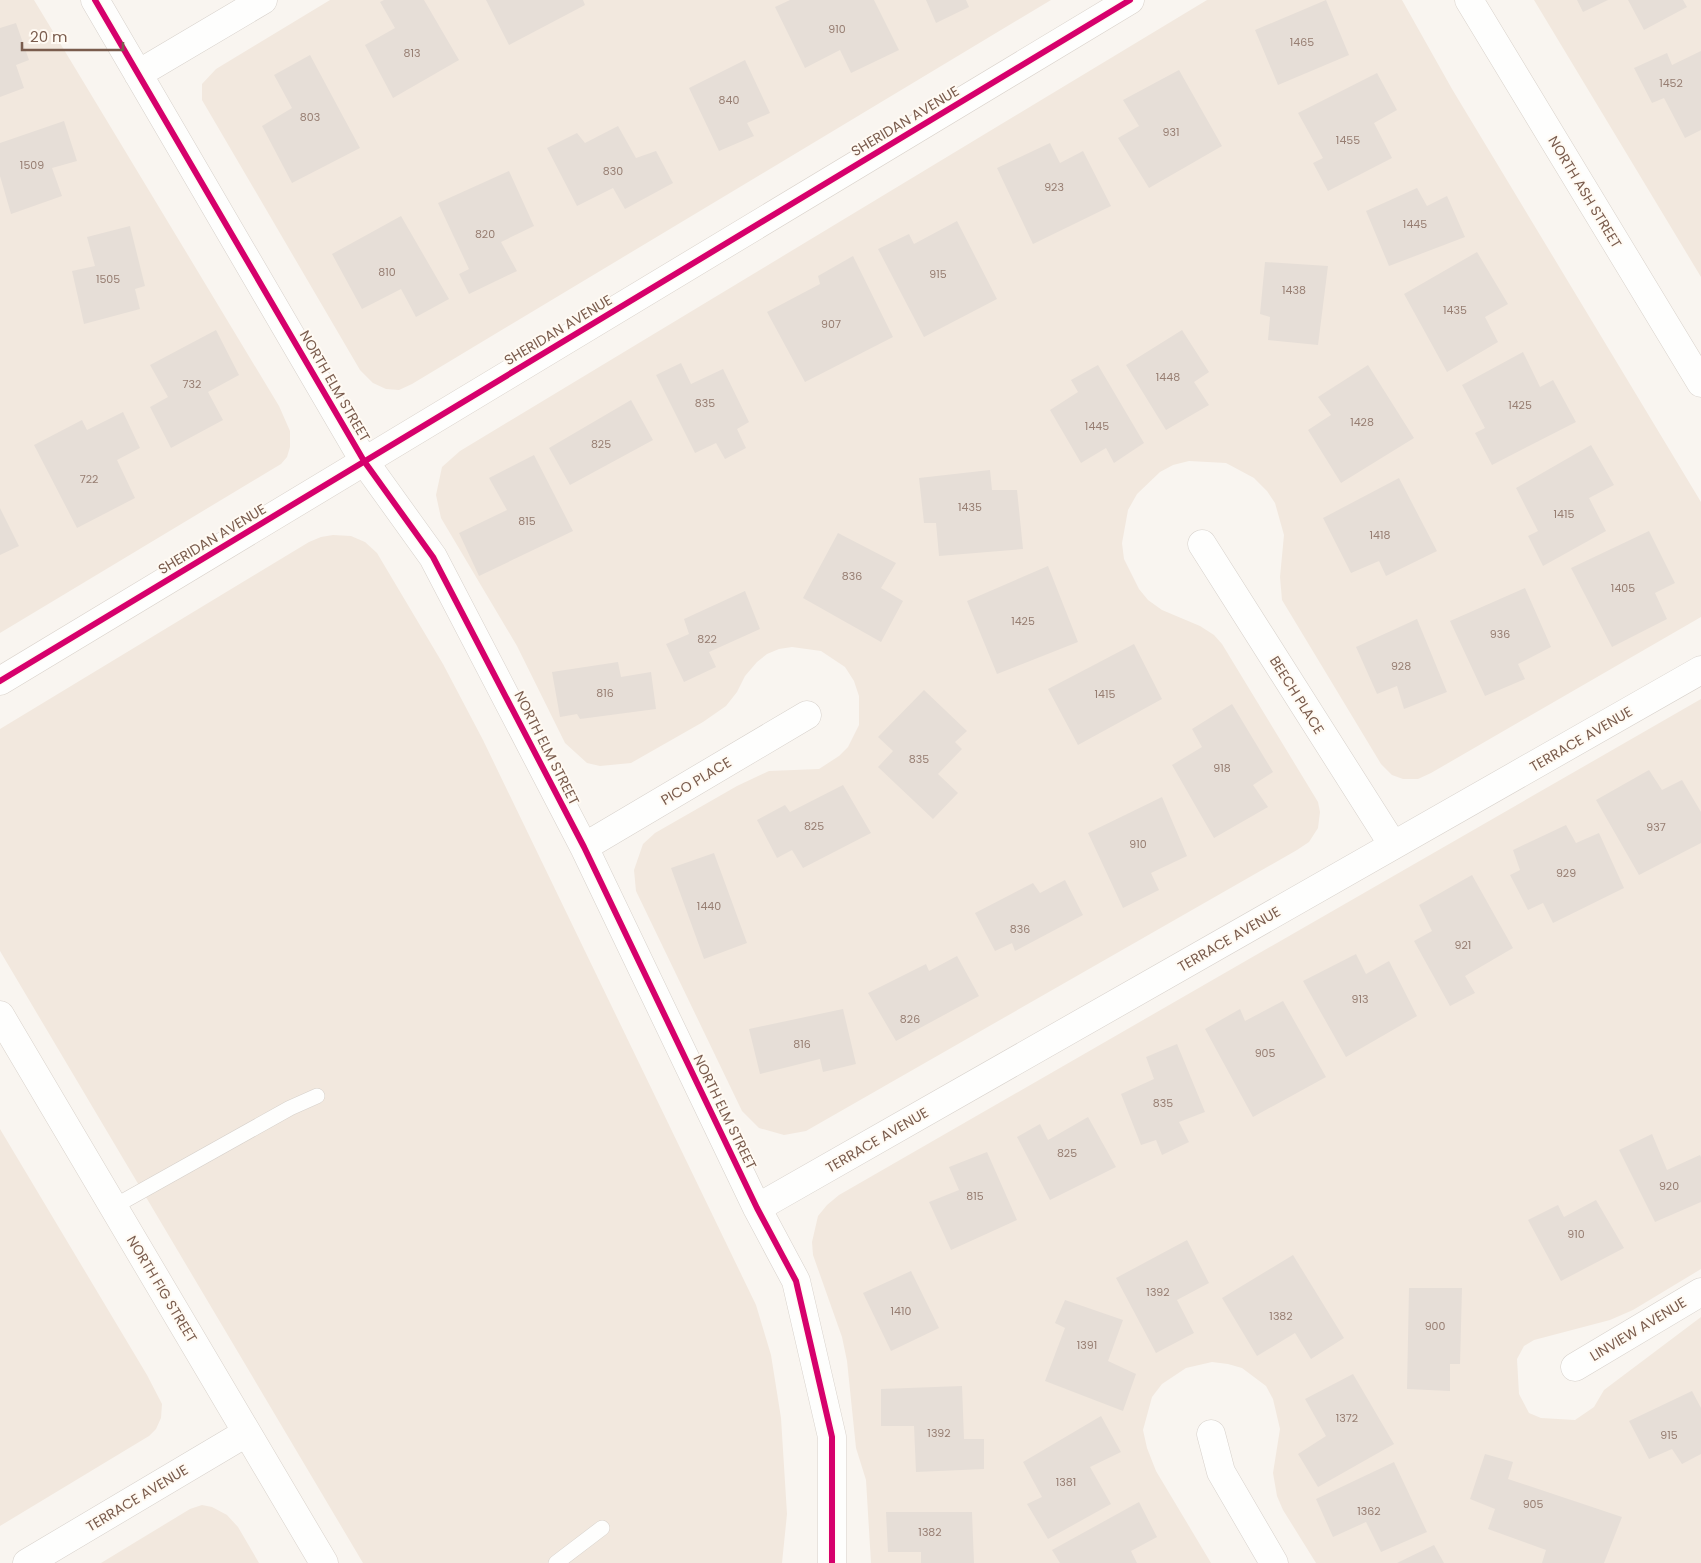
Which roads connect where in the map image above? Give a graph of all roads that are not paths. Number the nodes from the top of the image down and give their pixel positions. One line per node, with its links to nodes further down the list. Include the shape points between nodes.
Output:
1 (95, 0): 5 (street, NORTH ELM STREET)
2 (263, 0): 5 (street)
3 (1130, 0): 7 (street, SHERIDAN AVENUE)
4 (1469, 0): 6 (street, NORTH ASH STREET)
5 (138, 74): 7 (street, NORTH ELM STREET)
6 (1701, 383)
7 (364, 461): 10 (street, SHERIDAN AVENUE); 13 (street, NORTH ELM STREET, via 433,557)
8 (1202, 544): 12 (street, BEECH PLACE)
9 (1701, 670): 12 (street, TERRACE AVENUE)
10 (0, 681)
11 (807, 715): 13 (street, PICO PLACE)
12 (1393, 845): 17 (street, TERRACE AVENUE)
13 (584, 847): 17 (street, NORTH ELM STREET)
14 (1, 1018): 16 (street, NORTH FIG STREET)
15 (317, 1096): 16 (lane)
16 (113, 1207): 20 (street, NORTH FIG STREET)
17 (757, 1208): 26 (street, NORTH ELM STREET, via 796,1281 832,1437)
18 (1701, 1292): 19 (street, LINVIEW AVENUE)
19 (1575, 1367)
20 (246, 1433): 23 (street, TERRACE AVENUE); 24 (street, NORTH FIG STREET)
21 (1211, 1434): 27 (street, via 1220,1472)
22 (602, 1528): 25 (lane)
23 (27, 1563)
24 (324, 1563)
25 (556, 1563)
26 (832, 1563)
27 (1274, 1563)

